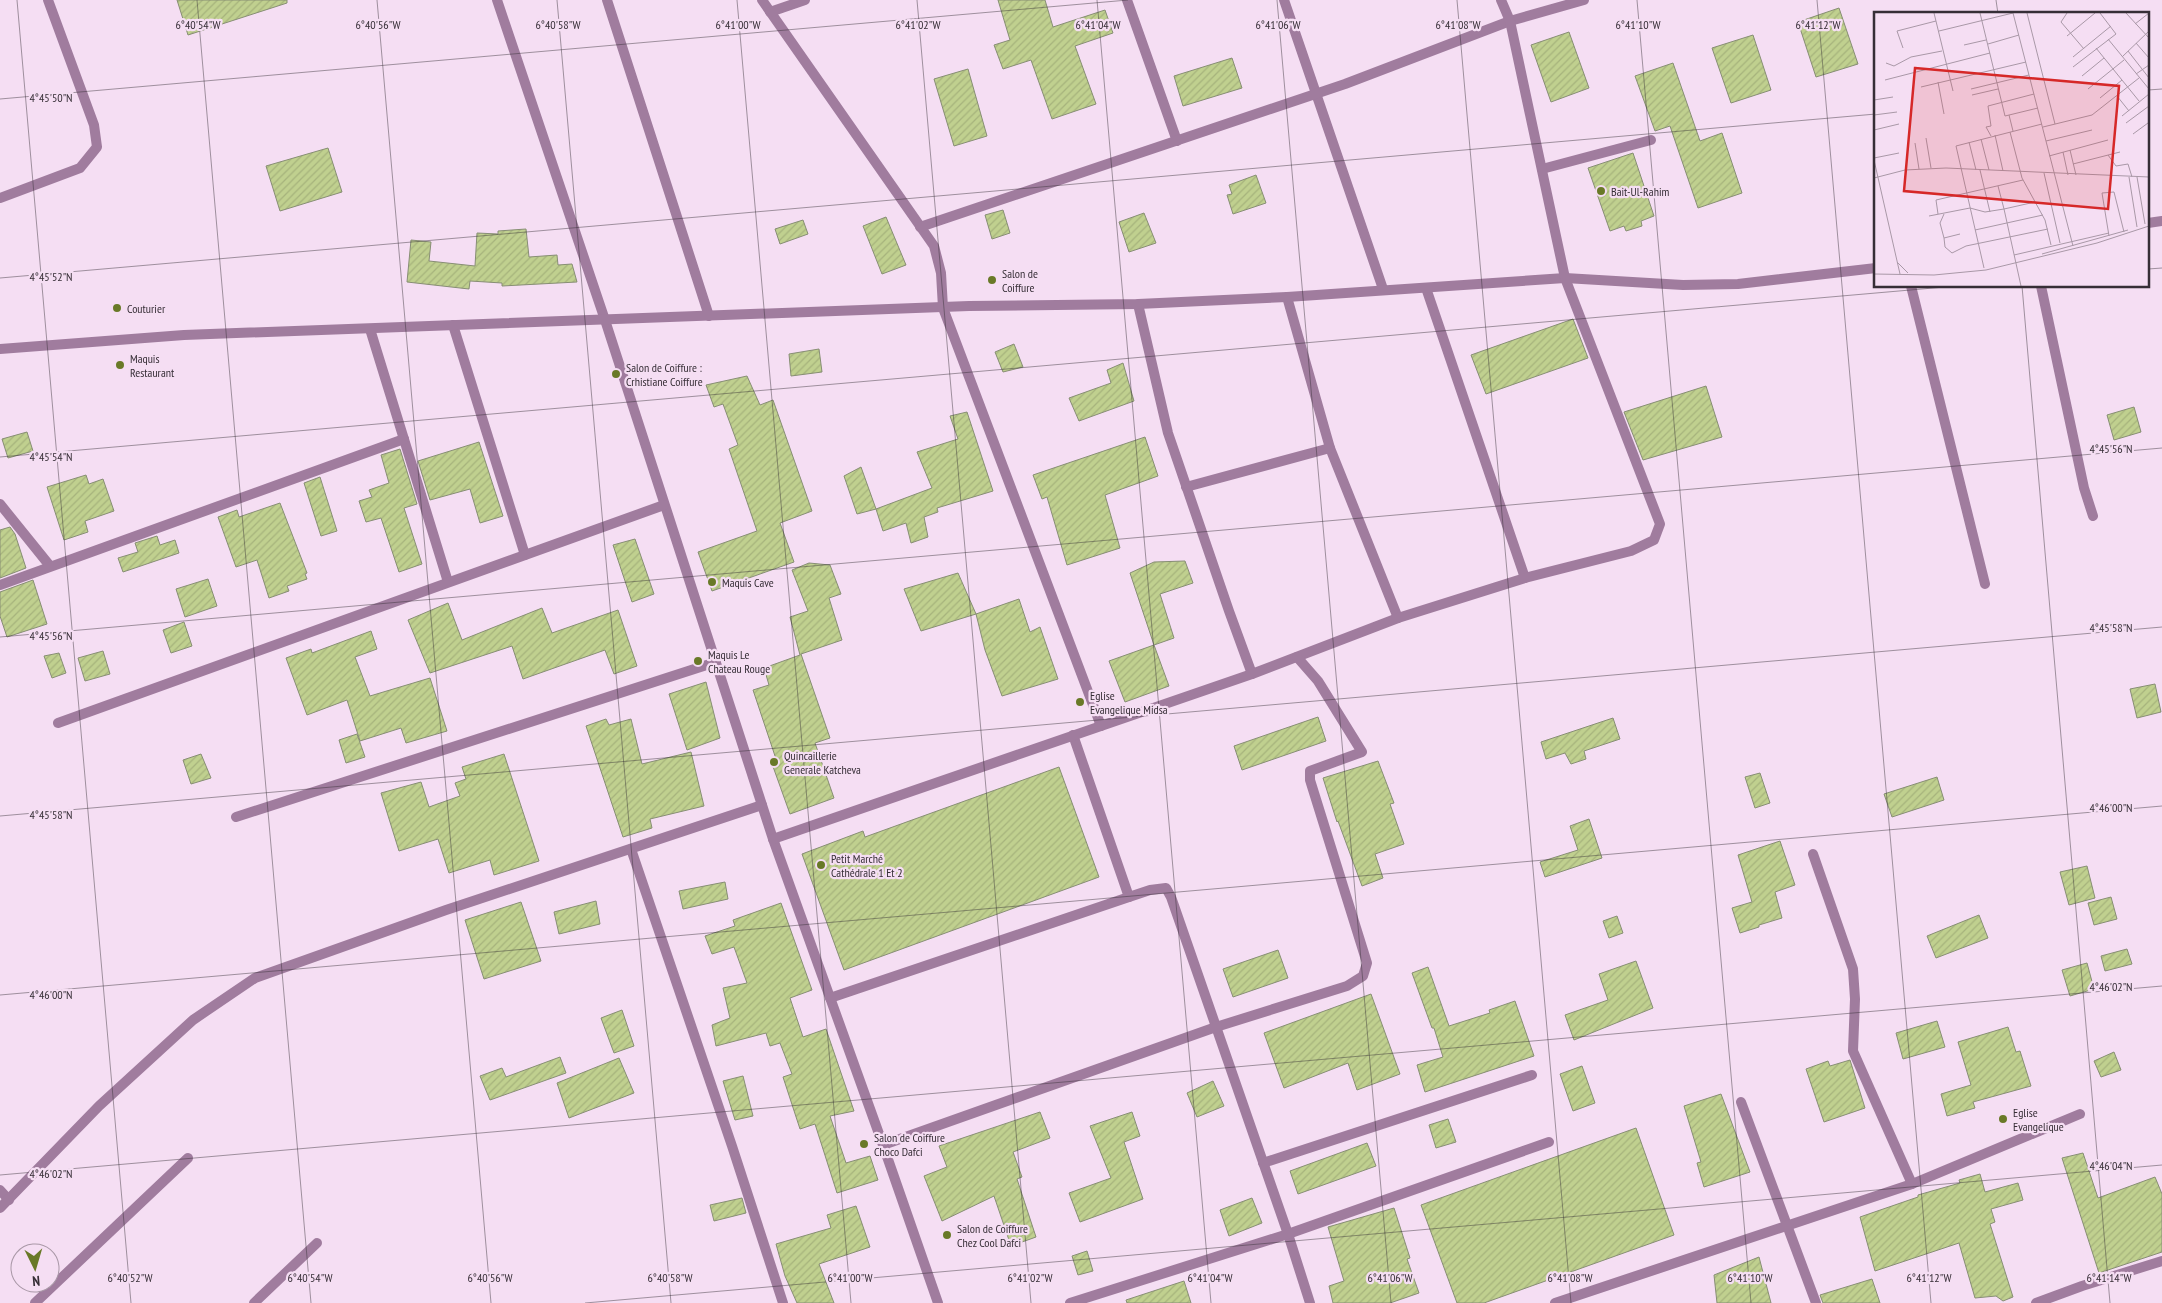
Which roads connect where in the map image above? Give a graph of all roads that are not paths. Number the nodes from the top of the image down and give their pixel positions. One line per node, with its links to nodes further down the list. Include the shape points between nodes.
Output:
1 (48, 0): 16 (street, via 94,125 97,147 80,168)
2 (497, 0): 28 (street)
3 (607, 0): 27 (street)
4 (762, 0): 10 (street)
5 (804, 0): 10 (street)
6 (1127, 0): 14 (street)
7 (1284, 0): 12 (street)
8 (1501, 0): 11 (street)
9 (1584, 0): 11 (street)
10 (770, 12): 17 (street)
11 (1510, 21): 12 (street); 15 (street)
12 (1316, 94): 14 (street); 23 (street)
13 (1651, 140): 15 (street)
14 (1177, 141): 17 (street)
15 (1542, 169): 19 (street)
16 (0, 198)
17 (920, 227): 26 (street, via 934,246 941,273)
18 (1874, 268): 19 (street, via 1738,284 1683,285)
19 (1565, 278): 20 (street); 40 (street, via 1660,524 1654,540 1631,551)
20 (1426, 288): 23 (street); 40 (street)
21 (1911, 288): 42 (street)
22 (2041, 288): 37 (street, via 2084,488)
23 (1383, 289): 24 (street)
24 (1287, 297): 25 (street); 33 (street)
25 (1138, 304): 26 (street); 34 (street, via 1168,433)
26 (943, 308): 27 (street); 49 (street)
27 (709, 316): 28 (street)
28 (605, 320): 29 (street); 36 (street)
29 (453, 325): 30 (street); 38 (street)
30 (370, 328): 31 (street, via 184,336); 32 (street)
31 (0, 349)
32 (404, 439): 39 (street); 41 (street)
33 (1330, 448): 34 (street); 44 (street)
34 (1186, 487): 47 (street)
35 (0, 504): 39 (street)
36 (664, 504): 38 (street); 46 (street)
37 (2093, 516)
38 (525, 555): 41 (street)
39 (50, 566): 43 (street)
40 (1525, 578): 44 (street)
41 (448, 582): 48 (street)
42 (1985, 584)
43 (0, 585)
44 (1398, 618): 45 (street)
45 (1297, 657): 47 (street); 58 (street, via 1318,681 1362,752 1310,770 1310,780 1367,963 1363,976 1347,986)
46 (716, 662): 51 (street); 52 (street)
47 (1252, 674): 49 (street)
48 (58, 723)
49 (1101, 726): 50 (street)
50 (1073, 735): 53 (street); 56 (street)
51 (762, 805): 53 (street); 54 (street)
52 (236, 817)
53 (773, 839): 57 (street)
54 (631, 849): 68 (street, via 363,938 255,978 186,1027 100,1106); 76 (street)
55 (1813, 854): 66 (street, via 1853,969 1853,1051)
56 (1129, 897): 57 (street); 58 (street, via 1166,888)
57 (830, 998): 63 (street)
58 (1216, 1027): 63 (street); 65 (street)
59 (1532, 1075): 65 (street)
60 (1741, 1102): 70 (street)
61 (2080, 1114): 66 (street)
62 (1549, 1142): 71 (street)
63 (883, 1145): 77 (street)
64 (188, 1158): 74 (street)
65 (1263, 1163): 71 (street)
66 (1912, 1184): 70 (street)
67 (0, 1190): 68 (street)
68 (9, 1200): 69 (street)
69 (0, 1208)
70 (1788, 1225): 80 (street); 81 (street)
71 (1288, 1234): 78 (street); 79 (street)
72 (317, 1242): 75 (street)
73 (2162, 1261): 82 (street)
74 (35, 1303)
75 (254, 1303)
76 (783, 1303)
77 (938, 1303)
78 (1070, 1303)
79 (1310, 1303)
80 (1555, 1303)
81 (1816, 1303)
82 (2036, 1303)

